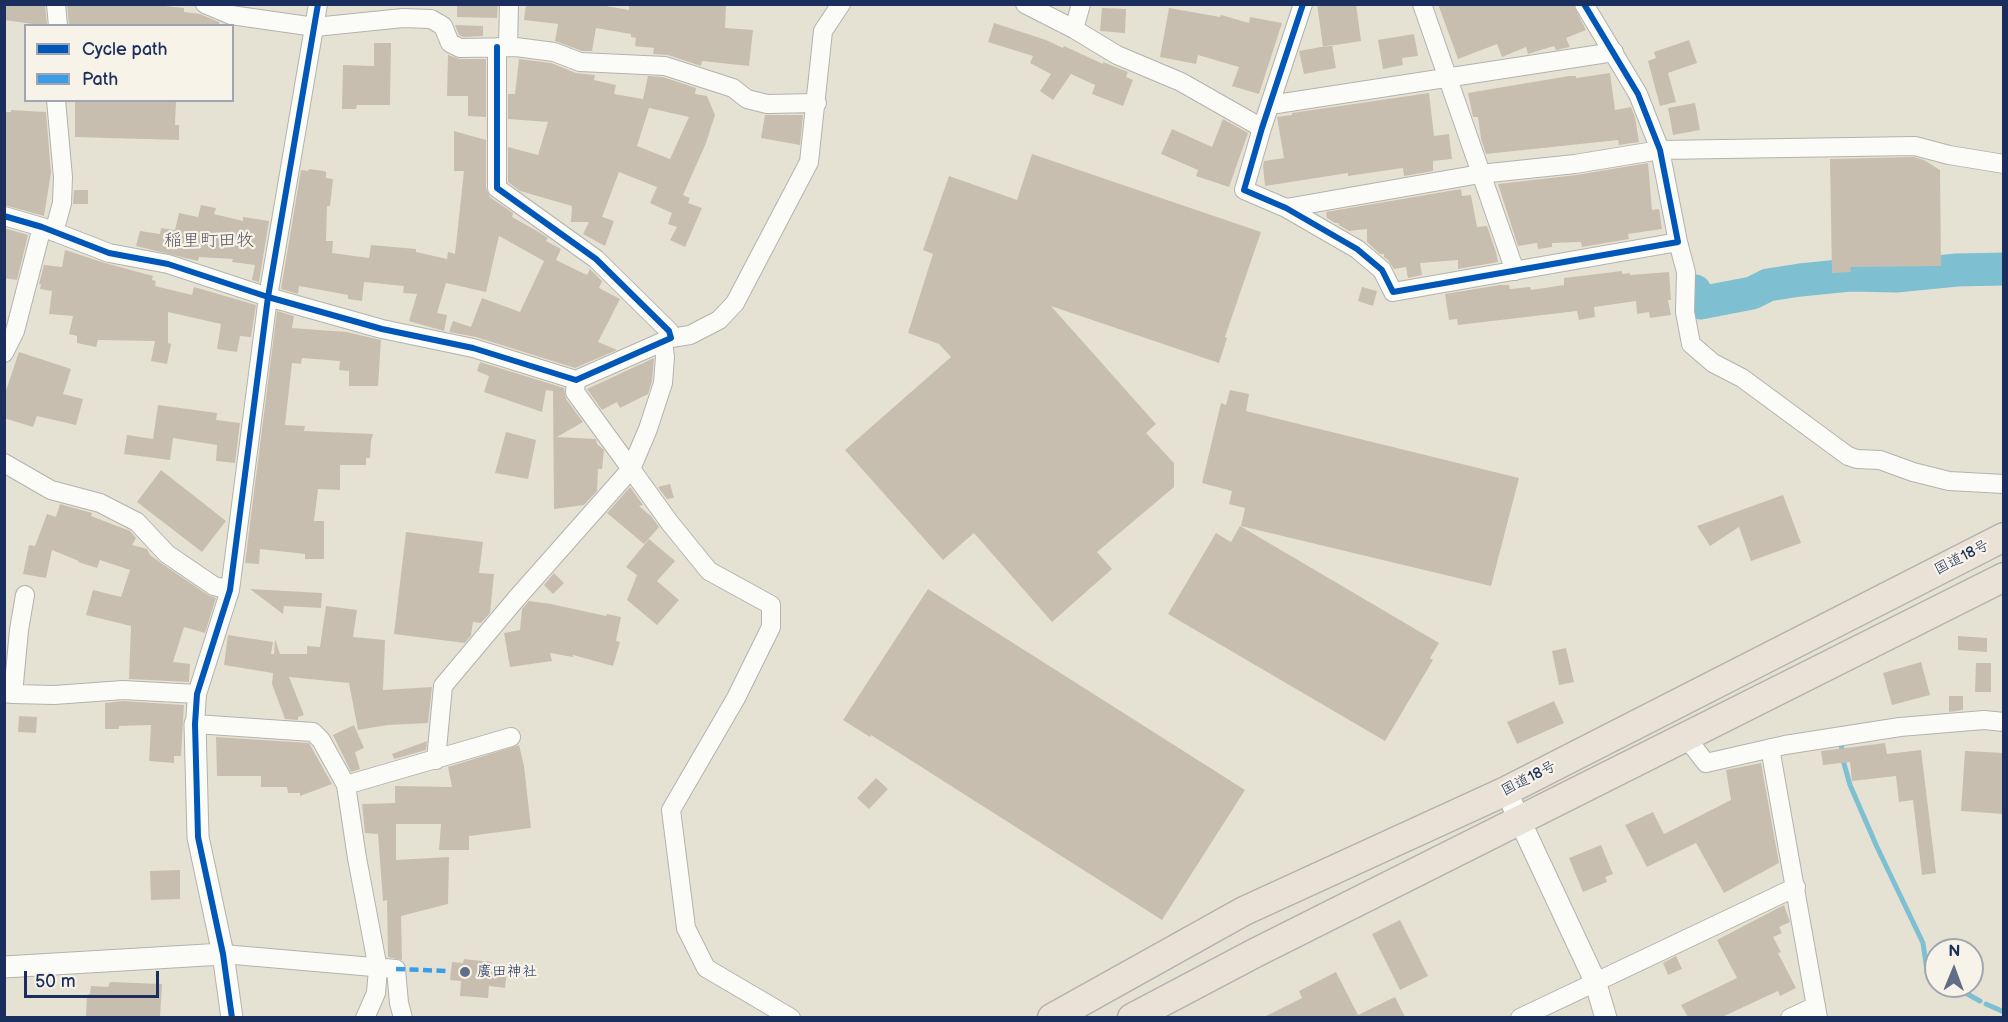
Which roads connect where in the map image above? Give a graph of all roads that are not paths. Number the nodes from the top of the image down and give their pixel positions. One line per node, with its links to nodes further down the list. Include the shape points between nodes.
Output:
1 (56, 4): 11 (street)
2 (205, 4): 12 (street, via 231,15)
3 (318, 4): 12 (street)
4 (508, 4): 14 (street)
5 (841, 4): 18 (street, via 823,32)
6 (1025, 4): 13 (street)
7 (1081, 4): 13 (street)
8 (1303, 4): 19 (street)
9 (1422, 4): 16 (street)
10 (1584, 4): 15 (street)
11 (58, 24)
12 (315, 27): 14 (street, via 431,19 443,26 450,43 460,48); 29 (street)
13 (1074, 29): 20 (street)
14 (503, 47): 18 (street, via 554,52 580,62 664,66 733,88 747,99 767,104); 30 (street, via 497,188 596,259 669,331)
15 (1614, 52): 16 (street); 21 (street, via 1638,94)
16 (1448, 78): 19 (street); 23 (street)
17 (56, 102): 26 (street, via 62,203)
18 (817, 103): 30 (street, via 809,162 735,303 719,320 690,335)
19 (1270, 105): 20 (street)
20 (1262, 128): 24 (street, via 1244,190)
21 (1660, 150): 22 (street, via 1915,146); 23 (street); 27 (street)
22 (2004, 164)
23 (1480, 174): 24 (street); 28 (street)
24 (1286, 208): 28 (street, via 1357,249 1382,270 1393,292)
25 (4, 216): 26 (street)
26 (48, 230): 29 (street, via 109,254 168,264); 31 (street, via 15,331)
27 (1678, 242): 28 (street); 35 (street, via 1686,272 1685,312 1691,344 1713,363 1742,378 1848,456 1880,460 1949,481)
28 (1515, 271)
29 (268, 297): 32 (street, via 382,329 473,348); 38 (street)
30 (667, 340): 32 (street); 34 (street, via 663,383)
31 (4, 352)
32 (576, 380): 34 (street, via 575,392)
33 (4, 463): 38 (street, via 51,490 100,503 137,522 167,554 214,586)
34 (631, 469): 47 (street, via 443,686); 60 (street, via 709,571 771,605 771,627 736,698 671,810 686,928 706,968)
35 (2004, 484)
36 (2004, 537): 49 (highway, 国道18号)
37 (2004, 576): 44 (highway)
38 (230, 590): 41 (street)
39 (26, 595): 40 (street)
40 (9, 693): 41 (street, via 54,695 123,690)
41 (197, 694): 43 (street)
42 (2004, 722): 46 (street, via 1900,727)
43 (195, 724): 48 (street, via 313,732); 52 (street, via 198,837)
44 (1685, 736): 46 (street, via 1706,763); 50 (highway)
45 (511, 737): 47 (street)
46 (1770, 748): 51 (street)
47 (436, 759): 48 (street)
48 (346, 785): 54 (street)
49 (1506, 791): 50 (street); 61 (highway, 国道18号, via 1244,911)
50 (1519, 821): 55 (street); 62 (highway)
51 (1796, 887): 55 (street); 56 (street)
52 (223, 954): 53 (street); 54 (street); 57 (street)
53 (4, 967)
54 (378, 969): 58 (street, via 376,993); 59 (street, via 396,969)
55 (1595, 981): 63 (street); 64 (street)
56 (1817, 1012): 65 (street)
57 (232, 1017)
58 (365, 1017)
59 (403, 1017)
60 (791, 1017)
61 (1052, 1017)
62 (1132, 1017)
63 (1520, 1017)
64 (1606, 1017)
65 (1790, 1017)

